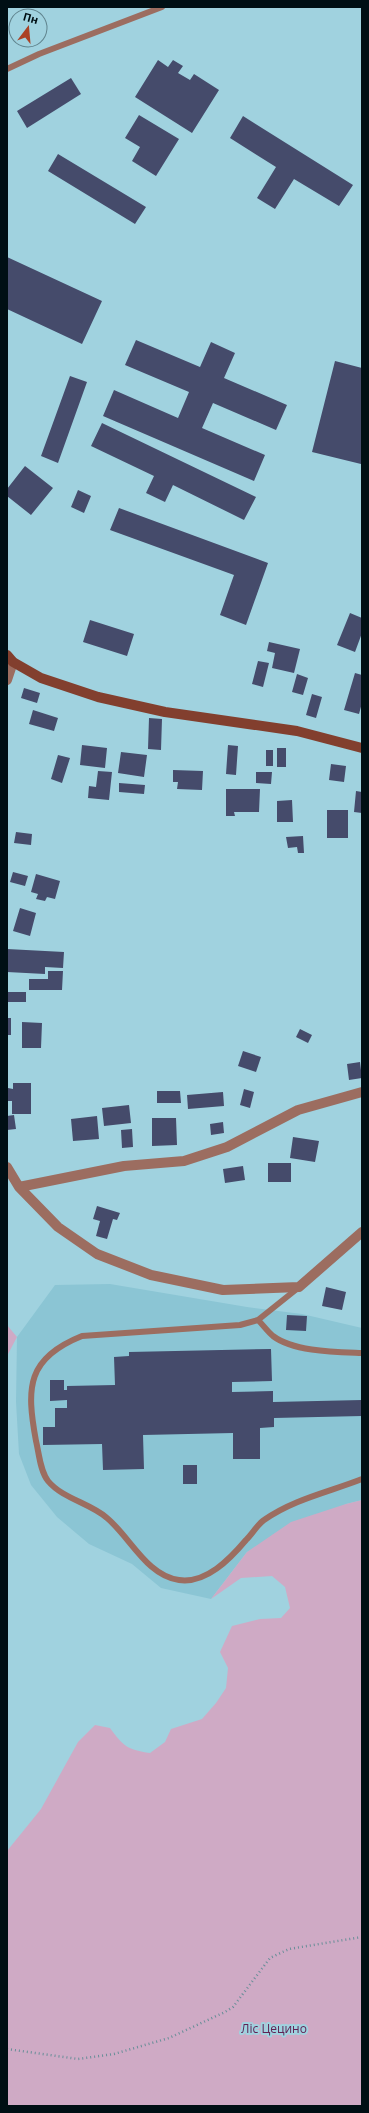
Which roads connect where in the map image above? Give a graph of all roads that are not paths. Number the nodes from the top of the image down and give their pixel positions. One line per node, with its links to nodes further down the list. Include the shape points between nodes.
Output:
1 (162, 7): 2 (lane, via 39,54)
2 (7, 69)
3 (10, 658): 4 (street); 5 (main road, via 41,678 98,697 165,712 297,731)
4 (7, 680)
5 (362, 748)
6 (362, 1092): 8 (street, via 298,1110 227,1147 184,1161 124,1166)
7 (7, 1167): 8 (street)
8 (19, 1187): 10 (street, via 58,1227 97,1254 151,1275 223,1290)
9 (362, 1232): 10 (street)
10 (299, 1287): 11 (lane)
11 (258, 1320): 12 (lane, via 273,1336 289,1345 315,1350); 13 (lane, via 240,1325 82,1336 62,1344 37,1371 31,1388 31,1412 41,1466 48,1480 62,1492 107,1518 149,1564 165,1576 179,1580 196,1580 219,1567 263,1520 303,1498)
12 (362, 1353)
13 (362, 1479)

